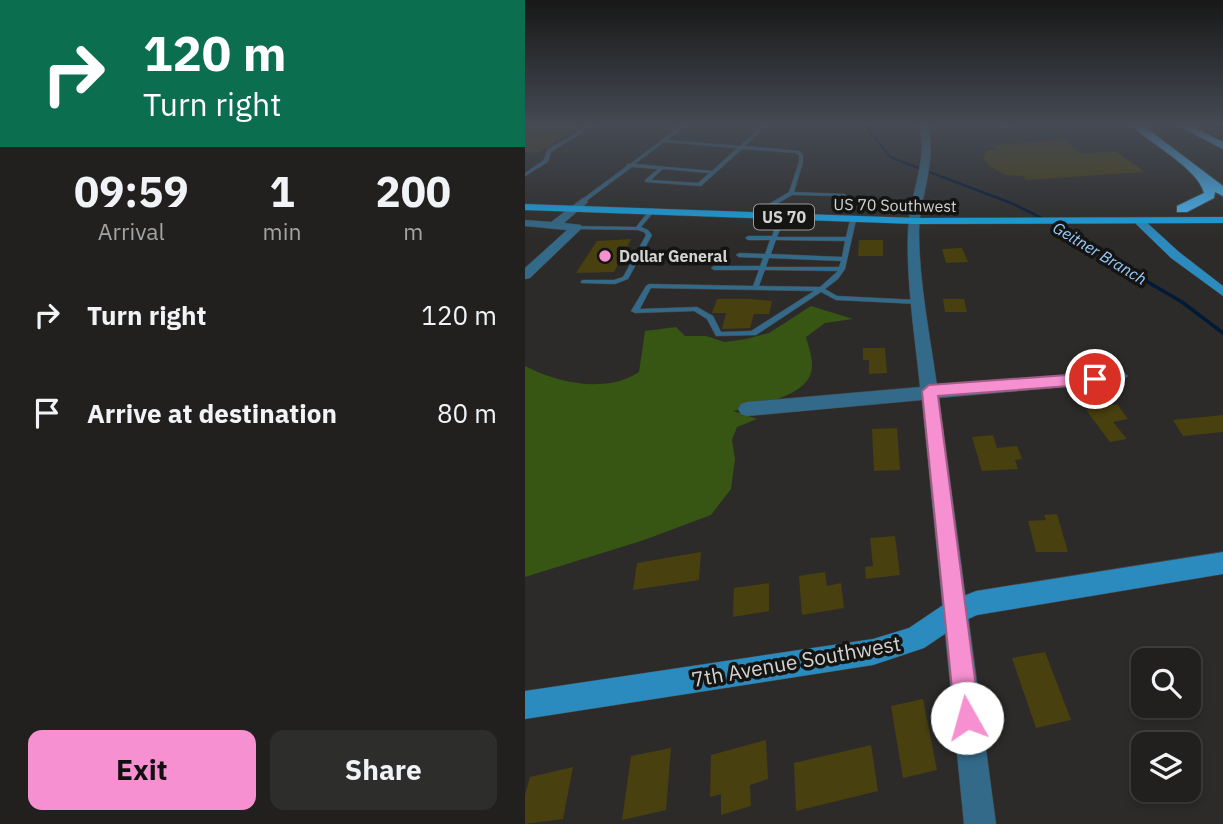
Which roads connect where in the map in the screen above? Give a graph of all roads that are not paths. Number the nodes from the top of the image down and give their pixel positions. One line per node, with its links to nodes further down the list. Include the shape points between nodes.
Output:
1 (544, 162): 10 (lane)
2 (633, 162): 7 (lane)
3 (723, 162): 12 (lane)
4 (801, 162): 14 (lane)
5 (925, 162): 24 (street)
6 (1183, 162): 8 (highway)
7 (629, 165): 9 (lane); 16 (lane)
8 (1188, 166): 13 (highway); 20 (highway, via 1210,192 1205,200)
9 (662, 168): 12 (lane); 12 (lane, via 647,181 699,185)
10 (532, 170): 11 (lane)
11 (525, 172)
12 (713, 172)
13 (1223, 192)
14 (791, 193): 18 (lane); 23 (lane, via 843,195 851,204)
15 (525, 197): 16 (main road, US 70 Southwest / US 70)
16 (583, 201): 18 (main road, US 70 Southwest / US 70); 19 (street)
17 (525, 207): 19 (main road, US 70 Southwest / US 70)
18 (766, 208): 23 (main road, US 70 Southwest / US 70)
19 (573, 209): 22 (main road, US 70 Southwest / US 70); 29 (street)
20 (1182, 209): 21 (main road, US 70 Southwest / US 70); 24 (main road, US 70 Southwest / US 70)
21 (1223, 209)
22 (650, 213): 25 (main road, US 70 Southwest / US 70); 31 (lane)
23 (851, 215): 24 (main road, US 70 Southwest / US 70); 25 (main road, US 70 Southwest / US 70); 34 (lane)
24 (915, 216): 27 (main road, US 70 Southwest / US 70); 46 (street)
25 (782, 217): 33 (lane)
26 (1223, 220): 27 (main road, US 70 Southwest / US 70)
27 (1140, 222): 45 (street)
28 (525, 223): 29 (street)
29 (554, 225): 30 (street)
30 (577, 227): 31 (lane); 41 (street)
31 (638, 228): 42 (lane, via 649,235 626,278)
32 (748, 238): 33 (lane)
33 (773, 238): 34 (lane); 36 (lane)
34 (848, 239): 37 (lane)
35 (739, 256): 36 (lane)
36 (767, 256): 37 (lane); 39 (lane)
37 (844, 259): 40 (lane)
38 (714, 268): 39 (lane)
39 (762, 268): 40 (lane); 43 (lane)
40 (842, 269): 44 (lane)
41 (525, 275)
42 (583, 282)
43 (755, 288): 44 (lane); 44 (lane, via 649,286 635,311 695,309 710,318 719,334 749,333)
44 (820, 289): 46 (lane, via 836,298)
45 (1223, 292)
46 (918, 302): 48 (street)
47 (1120, 376): 48 (street)
48 (929, 391): 49 (street); 51 (street)
49 (747, 409)
50 (1223, 563): 51 (street, 7th Avenue Southwest, via 976,603)
51 (955, 612): 52 (street, 7th Avenue Southwest, via 915,639 873,652); 53 (street)
52 (525, 705)
53 (980, 824)

